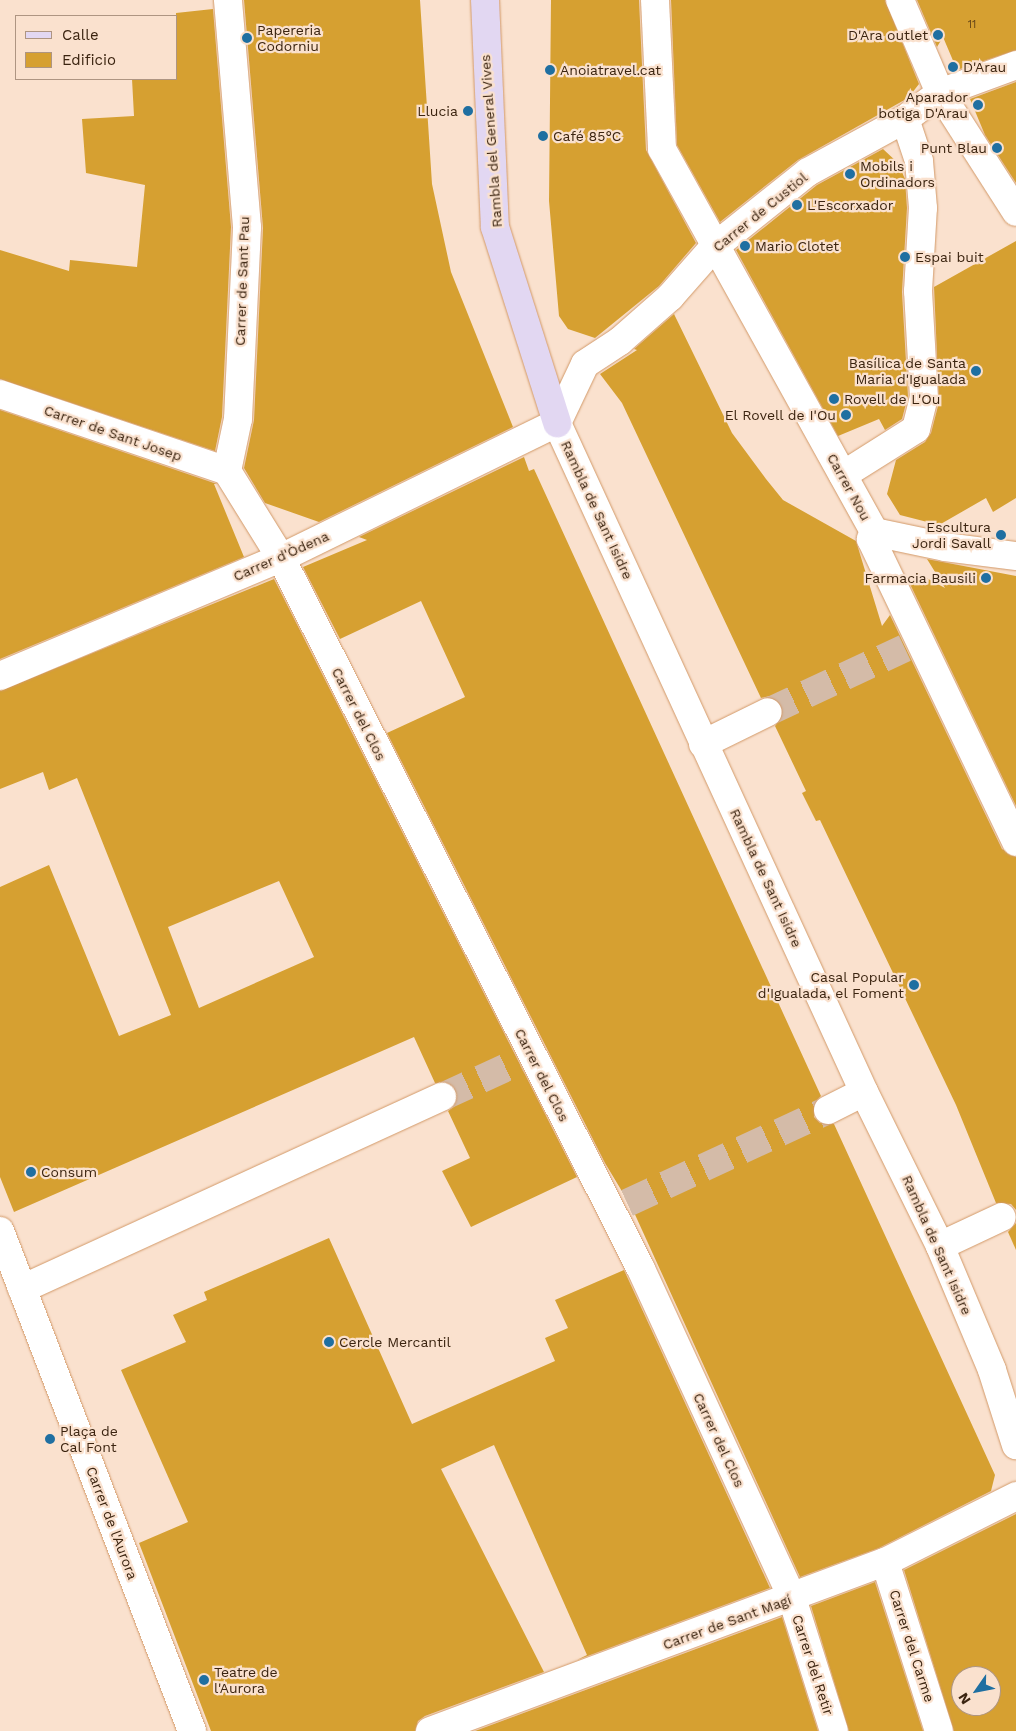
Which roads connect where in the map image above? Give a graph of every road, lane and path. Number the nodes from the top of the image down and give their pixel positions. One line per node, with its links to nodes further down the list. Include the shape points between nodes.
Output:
1 (228, 0): 12 (street, Carrer de Sant Pau, via 247,228 238,419)
2 (485, 0): 11 (street, Rambla del General Vives, via 495,227)
3 (655, 0): 9 (street, Carrer Nou, via 662,149)
4 (900, 0): 6 (street)
5 (1016, 65): 6 (street, Carrer de Custiol)
6 (940, 93): 7 (street, Carrer de Custiol); 8 (street)
7 (905, 119): 9 (street, Carrer de Custiol, via 808,172); 13 (street, via 919,161 923,208 918,290 924,398 916,429)
8 (1016, 212)
9 (714, 247): 11 (street, Carrer de Custiol, via 670,297 620,341 585,364); 13 (street, Carrer Nou)
10 (0, 394): 12 (street, Carrer de Sant Josep)
11 (557, 423): 16 (street, Carrer d'Òdena); 19 (street, Rambla de Sant Isidre)
12 (226, 471): 16 (street, Carrer del Clos)
13 (843, 475): 14 (street, Carrer Nou)
14 (874, 532): 15 (street, via 945,547); 20 (street, Carrer Nou, via 871,539 912,645)
15 (1016, 556)
16 (281, 558): 17 (street, Carrer d'Òdena); 31 (street, Carrer del Clos, via 525,1058 620,1207)
17 (0, 676)
18 (768, 712): 19 (street)
19 (703, 744): 21 (street, Rambla de Sant Isidre)
20 (1016, 842)
21 (864, 1092): 23 (street); 26 (street, Rambla de Sant Isidre)
22 (442, 1097): 27 (street)
23 (828, 1110)
24 (1002, 1217): 26 (street)
25 (0, 1231): 27 (street, Carrer de l'Aurora)
26 (940, 1246): 28 (street, Rambla de Sant Isidre, via 992,1370)
27 (22, 1289): 32 (street, Carrer de l'Aurora)
28 (1016, 1445)
29 (1016, 1496): 30 (street, Carrer de Sant Magí)
30 (885, 1562): 31 (street, Carrer de Sant Magí); 35 (street, Carrer del Carme)
31 (792, 1598): 33 (street, Carrer de Sant Magí); 34 (street, Carrer del Retir)
32 (192, 1731)
33 (430, 1731)
34 (834, 1731)
35 (939, 1731)

